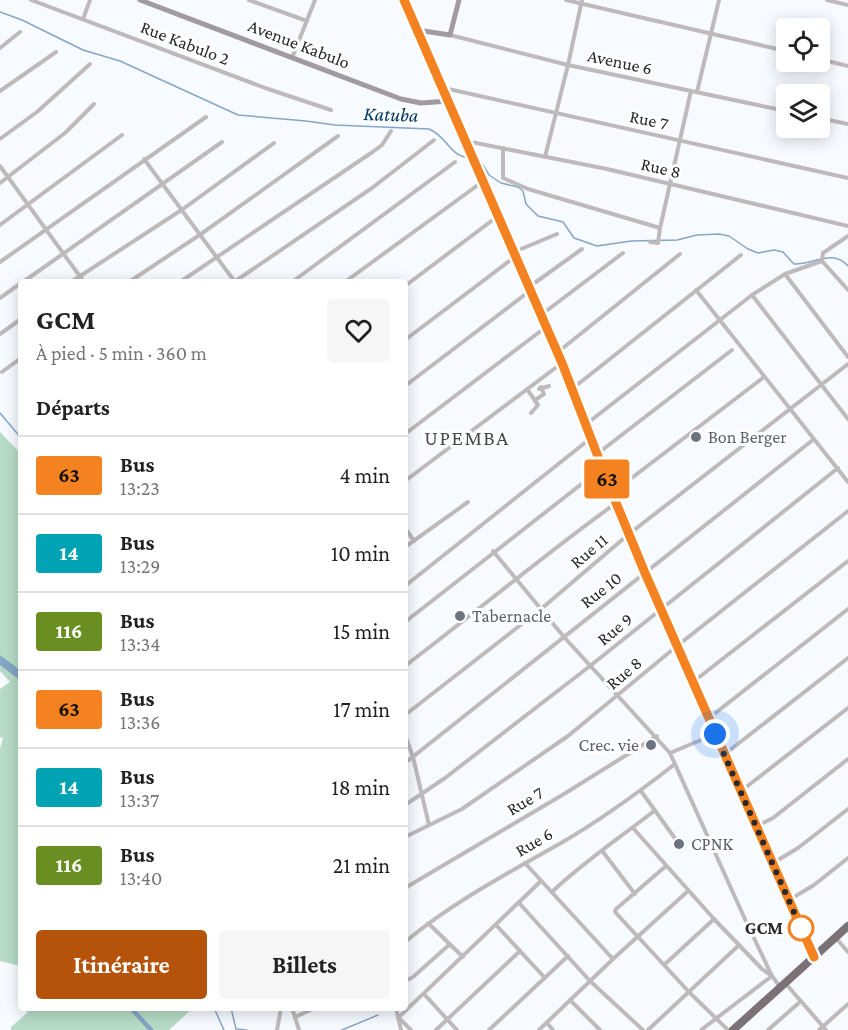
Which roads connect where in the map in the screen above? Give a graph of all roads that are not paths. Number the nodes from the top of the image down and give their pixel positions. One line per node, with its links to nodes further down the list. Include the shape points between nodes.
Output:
1 (32, 0): 13 (street, Rue Kabulo 2)
2 (90, 0): 13 (street)
3 (140, 0): 22 (street, Avenue Kabulo)
4 (249, 0): 14 (street)
5 (315, 0): 14 (street)
6 (404, 0): 15 (street)
7 (459, 0): 18 (street)
8 (566, 0): 11 (street)
9 (719, 0): 17 (street)
10 (827, 0): 12 (street)
11 (582, 2): 17 (street); 25 (street)
12 (848, 5)
13 (82, 19): 34 (street, Rue Kabulo 2)
14 (307, 21): 22 (street)
15 (417, 30): 18 (street); 27 (street)
16 (20, 32): 19 (street)
17 (711, 33): 20 (street); 30 (street)
18 (450, 35): 25 (street, Avenue 6)
19 (0, 48)
20 (776, 49)
21 (56, 52): 28 (street)
22 (292, 59): 31 (street, Avenue Kabulo, via 401,99 421,103)
23 (830, 62): 26 (street)
24 (90, 64): 42 (street)
25 (568, 65): 29 (street, Avenue 6); 35 (street)
26 (848, 66)
27 (444, 88): 31 (street); 35 (street, Rue 7)
28 (0, 91)
29 (691, 91): 30 (street, Avenue 6); 44 (street)
30 (697, 92): 33 (street, Avenue 6)
31 (449, 101): 45 (street)
32 (94, 104): 53 (street, via 65,133)
33 (776, 109)
34 (331, 110)
35 (556, 114): 44 (street, Rue 7); 49 (street)
36 (206, 117): 50 (street)
37 (830, 120): 38 (street)
38 (848, 124)
39 (391, 131): 76 (street, via 374,151)
40 (122, 135): 59 (street)
41 (338, 136): 66 (street)
42 (0, 139)
43 (434, 140): 87 (street, via 372,188)
44 (680, 140): 54 (street, Rue 7); 58 (street)
45 (466, 141): 48 (street, Rue 8); 55 (street)
46 (222, 142): 57 (street)
47 (274, 143): 60 (street)
48 (503, 148): 49 (street, Rue 8); 64 (street, via 503,178)
49 (545, 157): 58 (street, Rue 8)
50 (144, 159): 57 (street); 65 (street)
51 (455, 162): 88 (street)
52 (0, 166): 53 (street)
53 (8, 176): 56 (street); 59 (street)
54 (848, 178)
55 (482, 182): 61 (street); 89 (street)
56 (0, 183)
57 (163, 184): 60 (street); 71 (street)
58 (670, 184): 63 (street, Rue 8); 64 (street)
59 (29, 204): 62 (street); 65 (street)
60 (183, 209): 66 (street); 80 (street)
61 (498, 216): 73 (street); 90 (street)
62 (0, 225)
63 (848, 226)
64 (660, 228): 69 (street, via 658,243)
65 (48, 229): 71 (street); 78 (street)
66 (201, 234): 76 (street); 84 (street)
67 (557, 234): 73 (street)
68 (848, 236): 77 (street, via 823,253)
69 (650, 242)
70 (582, 249): 92 (street)
71 (65, 253): 80 (street); 81 (street)
72 (623, 253): 97 (street)
73 (515, 254): 92 (street); 102 (street)
74 (680, 254): 104 (street)
75 (741, 255): 93 (street)
76 (216, 256): 85 (street); 86 (street)
77 (822, 258): 79 (street); 94 (street)
78 (0, 262)
79 (785, 274): 95 (street); 105 (street)
80 (80, 276): 82 (street); 83 (street)
81 (28, 279)
82 (76, 279)
83 (82, 279)
84 (134, 279)
85 (184, 279)
86 (232, 279)
87 (238, 279)
88 (296, 279)
89 (349, 279)
90 (408, 284)
91 (18, 286): 96 (street)
92 (530, 288): 97 (street); 111 (street)
93 (696, 290): 98 (street); 115 (street)
94 (848, 290)
95 (752, 295): 98 (street); 112 (street)
96 (0, 298)
97 (541, 315): 100 (street)
98 (721, 320): 110 (street); 120 (street)
99 (18, 321): 101 (street)
100 (546, 326): 104 (street); 121 (street)
101 (0, 334)
102 (408, 337)
103 (732, 350): 124 (street)
104 (558, 352): 107 (street)
105 (848, 357)
106 (18, 360): 109 (street)
107 (562, 363): 114 (street); 115 (street)
108 (848, 364): 112 (street, Rue 11)
109 (2, 372)
110 (764, 377): 117 (street); 129 (street)
111 (408, 384)
112 (821, 384): 117 (street, Rue 11); 119 (street)
113 (549, 386): 116 (street, via 540,389 544,394)
114 (526, 389): 116 (street); 127 (street)
115 (572, 389): 120 (street)
116 (535, 400): 118 (street, via 538,405)
117 (790, 408): 123 (street); 134 (street, Rue 11)
118 (531, 413)
119 (848, 419)
120 (585, 425): 122 (street)
121 (408, 432)
122 (591, 438): 124 (street); 141 (street)
123 (814, 439): 126 (street); 139 (street, Rue 10)
124 (597, 454): 125 (street)
125 (602, 468): 129 (street); 137 (street)
126 (838, 468): 128 (street); 143 (street, Rue 9)
127 (408, 479)
128 (848, 482)
129 (612, 493): 131 (street)
130 (468, 502): 135 (street)
131 (616, 502): 134 (street); 140 (street)
132 (848, 511): 147 (street, Rue 8)
133 (408, 532): 135 (street)
134 (629, 534): 139 (street); 142 (street, Rue 11)
135 (414, 541): 136 (street)
136 (408, 545)
137 (494, 551): 140 (street); 145 (street)
138 (848, 561): 151 (street)
139 (645, 573): 143 (street); 146 (street, Rue 10)
140 (517, 580): 142 (street); 149 (street)
141 (408, 584)
142 (541, 609): 146 (street); 154 (street, Rue 11)
143 (661, 609): 147 (street); 150 (street, Rue 9)
144 (848, 609): 155 (street)
145 (408, 620)
146 (564, 637): 150 (street); 161 (street, Rue 10)
147 (677, 646): 151 (street); 152 (street, Rue 8)
148 (848, 658): 160 (street)
149 (408, 664)
150 (590, 666): 152 (street); 167 (street, Rue 9)
151 (693, 682): 155 (street)
152 (618, 695): 157 (street); 171 (street, Rue 8, via 483,797)
153 (848, 708): 166 (street)
154 (408, 713)
155 (709, 719): 156 (street)
156 (715, 734): 159 (street); 160 (street)
157 (657, 736): 159 (street); 182 (street, Rue 7)
158 (408, 743): 161 (street)
159 (670, 753): 164 (street)
160 (725, 754): 166 (street)
161 (413, 757): 163 (street, Rue 10); 167 (street)
162 (848, 759): 172 (street, via 773,818)
163 (408, 761)
164 (675, 764): 165 (street, Rue 6); 204 (street)
165 (641, 791): 170 (street); 178 (street, Rue 6)
166 (741, 791): 172 (street)
167 (422, 795): 168 (street, Rue 9); 171 (street)
168 (408, 803)
169 (848, 808): 179 (street)
170 (654, 811): 173 (street); 175 (street)
171 (429, 825): 174 (street, Rue 8)
172 (757, 826): 179 (street)
173 (633, 828): 176 (street); 180 (street)
174 (408, 836)
175 (679, 844)
176 (603, 852): 184 (street); 185 (street)
177 (848, 858): 186 (street)
178 (525, 863): 181 (street); 189 (street, Rue 6)
179 (773, 863): 186 (street)
180 (666, 867): 183 (street); 185 (street)
181 (540, 882): 184 (street); 187 (street)
182 (408, 886)
183 (688, 891): 188 (street); 192 (street)
184 (552, 892): 202 (street)
185 (635, 894): 192 (street, via 615,911)
186 (789, 900): 201 (street)
187 (519, 903): 190 (street); 199 (street)
188 (714, 919): 196 (street); 203 (street)
189 (428, 922): 194 (street, Rue 6); 195 (street)
190 (496, 925): 198 (street); 200 (street)
191 (848, 926): 193 (highway)
192 (639, 938): 202 (street); 203 (street)
193 (835, 938): 197 (street); 201 (highway)
194 (408, 939)
195 (450, 944): 200 (street); 206 (street)
196 (739, 945): 204 (street); 209 (street)
197 (847, 950)
198 (520, 951): 205 (street); 223 (street)
199 (568, 956): 205 (street); 207 (street)
200 (463, 957): 210 (street)
201 (814, 957): 208 (highway)
202 (613, 959): 207 (street)
203 (664, 965): 209 (street)
204 (772, 976): 208 (street); 222 (street)
205 (545, 978): 232 (street)
206 (408, 980)
207 (590, 981): 211 (street); 236 (street)
208 (783, 985): 212 (street); 239 (highway)
209 (689, 992): 222 (street); 236 (street)
210 (424, 994): 214 (street); 223 (street)
211 (570, 1000): 224 (street); 235 (street)
212 (801, 1001): 225 (street); 240 (street)
213 (848, 1004): 225 (street)
214 (408, 1008)
215 (280, 1011): 226 (street)
216 (292, 1011): 220 (street)
217 (308, 1011): 220 (street)
218 (397, 1011): 221 (street)
219 (405, 1011): 221 (street)
220 (295, 1017): 227 (street)
221 (398, 1017): 228 (street); 229 (street)
222 (715, 1018): 237 (street); 238 (street)
223 (447, 1019): 230 (street); 231 (street)
224 (547, 1023): 233 (street); 234 (street)
225 (823, 1029)
226 (277, 1030)
227 (298, 1030)
228 (401, 1030)
229 (411, 1030)
230 (436, 1030)
231 (457, 1030)
232 (489, 1030)
233 (539, 1030)
234 (553, 1030)
235 (600, 1030)
236 (646, 1030)
237 (701, 1030)
238 (728, 1030)
239 (733, 1030)
240 (768, 1030)

